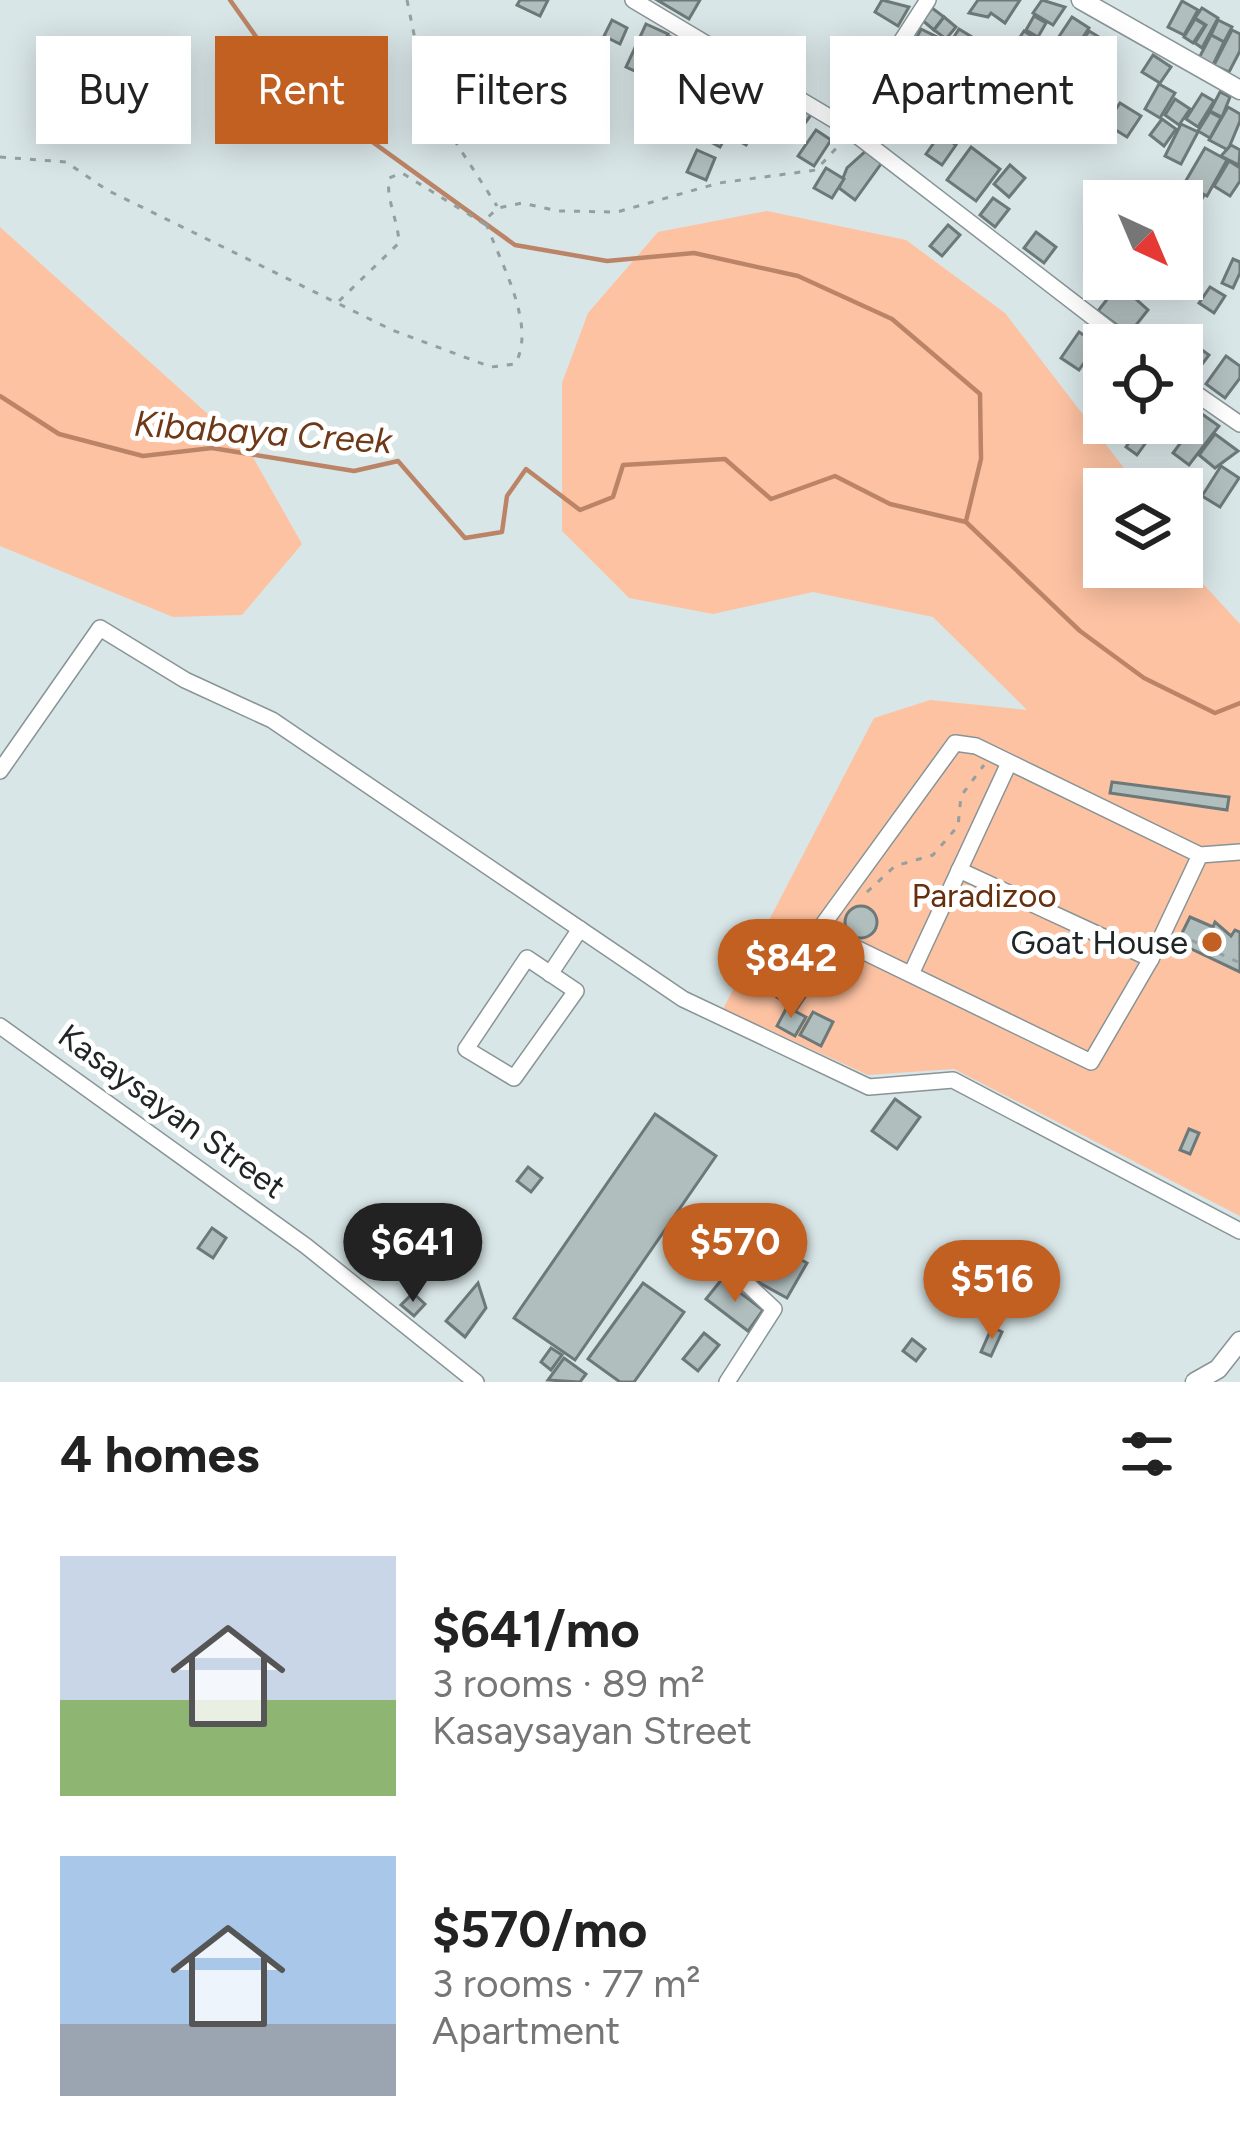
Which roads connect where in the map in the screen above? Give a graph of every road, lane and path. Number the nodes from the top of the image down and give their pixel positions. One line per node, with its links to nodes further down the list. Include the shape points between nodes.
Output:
1 (407, 0): 11 (path, via 427,98)
2 (633, 0): 7 (street)
3 (928, 0): 5 (street)
4 (1081, 0): 6 (main road)
5 (906, 36)
6 (1240, 90)
7 (830, 118)
8 (837, 144): 11 (path, via 816,170 719,183 617,212)
9 (868, 144): 14 (street)
10 (0, 157): 13 (path, via 66,162 107,190)
11 (497, 208): 12 (path)
12 (486, 225): 13 (path, via 402,173 389,178 399,243); 13 (path, via 515,305 524,350 515,364 491,368)
13 (337, 302)
14 (1102, 324)
15 (1203, 398): 16 (street)
16 (1240, 424)
17 (989, 752): 18 (street); 23 (path, via 962,796 958,826 933,855 895,866); 29 (street, via 955,743 819,930)
18 (1009, 763): 21 (street); 22 (street)
19 (0, 771): 25 (street, via 100,628 272,720)
20 (1240, 852): 21 (street)
21 (1200, 855): 24 (street)
22 (959, 869): 26 (street); 29 (street)
23 (858, 898)
24 (1166, 928): 26 (street); 27 (path)
25 (580, 929): 28 (street); 31 (street, via 683,999 869,1087 952,1080)
26 (1151, 959): 29 (street, via 1091,1062)
27 (1240, 963)
28 (550, 974): 28 (street, via 527,958 466,1049 514,1078 575,991)
29 (911, 974)
30 (0, 1026): 34 (street, Kasaysayan Street, via 306,1246)
31 (1240, 1232)
32 (743, 1280): 35 (street, via 774,1309)
33 (1240, 1341): 36 (main road, via 1218,1370)
34 (476, 1382)
35 (727, 1382)
36 (1195, 1382)

